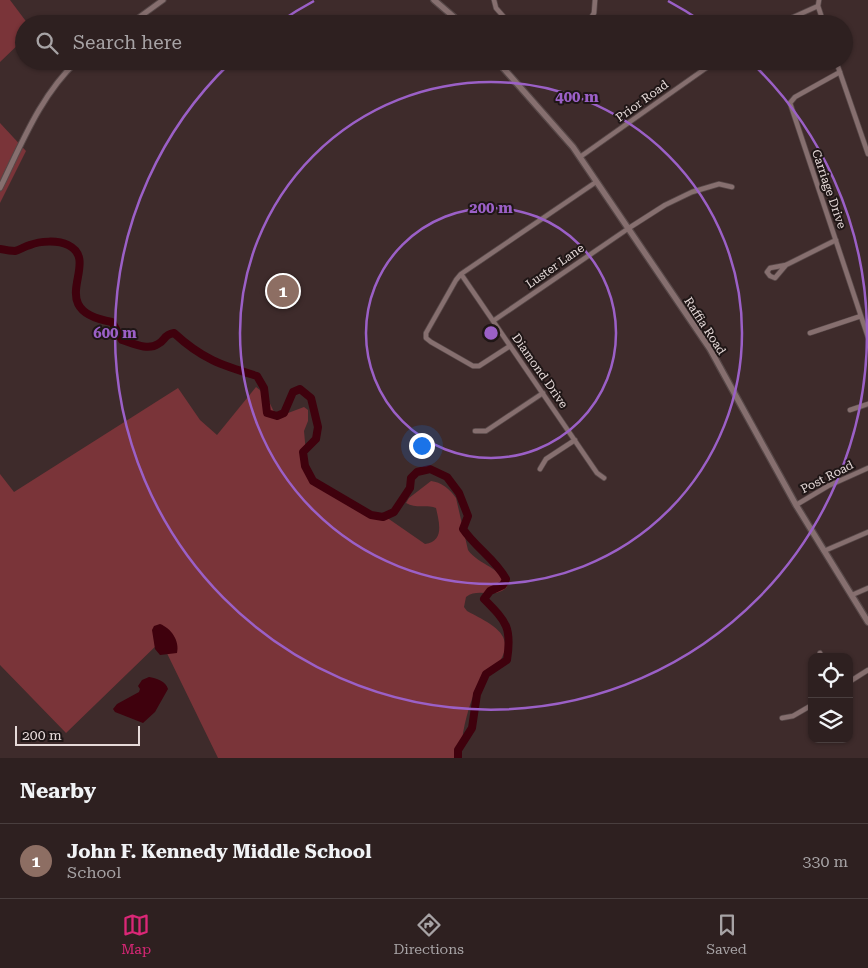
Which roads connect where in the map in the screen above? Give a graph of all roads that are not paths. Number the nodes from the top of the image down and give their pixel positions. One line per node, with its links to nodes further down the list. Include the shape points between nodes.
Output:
1 (163, 0): 7 (street)
2 (434, 0): 8 (main road)
3 (494, 0): 9 (street)
4 (595, 0): 10 (street)
5 (819, 0): 6 (street)
6 (818, 6): 11 (street); 12 (street)
7 (142, 15)
8 (452, 15)
9 (502, 15)
10 (593, 15)
11 (798, 15)
12 (821, 15)
13 (68, 70): 21 (street, via 41,105)
14 (504, 70): 18 (main road, Raffia Road)
15 (703, 70): 18 (street, Prior Road)
16 (840, 72): 17 (street); 23 (street, Carriage Drive, via 794,97 790,103)
17 (868, 154)
18 (580, 157): 19 (main road, Raffia Road)
19 (596, 182): 22 (main road, Raffia Road); 25 (street)
20 (732, 186): 22 (street, Luster Lane, via 719,184 692,192)
21 (0, 188)
22 (629, 228): 27 (street, Luster Lane); 39 (main road, Raffia Road, via 710,349)
23 (836, 240): 24 (street); 26 (street, Carriage Drive)
24 (786, 265)
25 (461, 274): 27 (street, Diamond Drive); 30 (street, via 426,338 473,366 479,366)
26 (861, 316): 28 (street); 29 (street, Carriage Drive)
27 (493, 322): 30 (street, Diamond Drive)
28 (810, 333)
29 (868, 337)
30 (510, 346): 31 (street, Diamond Drive)
31 (543, 393): 34 (street, via 486,431); 35 (street, Diamond Drive)
32 (868, 404): 33 (street)
33 (850, 410)
34 (475, 432)
35 (575, 440): 37 (street, via 546,460); 38 (street, Diamond Drive, via 597,473)
36 (868, 468): 39 (street, Post Road)
37 (540, 469)
38 (604, 478)
39 (796, 505): 41 (main road, Raffia Road)
40 (868, 532): 41 (street)
41 (824, 551): 43 (main road, Raffia Road)
42 (868, 588): 43 (street)
43 (852, 594): 44 (main road, Raffia Road)
44 (868, 622)
45 (868, 670): 46 (street)
46 (853, 679)
47 (808, 707): 48 (street)
48 (782, 718)

